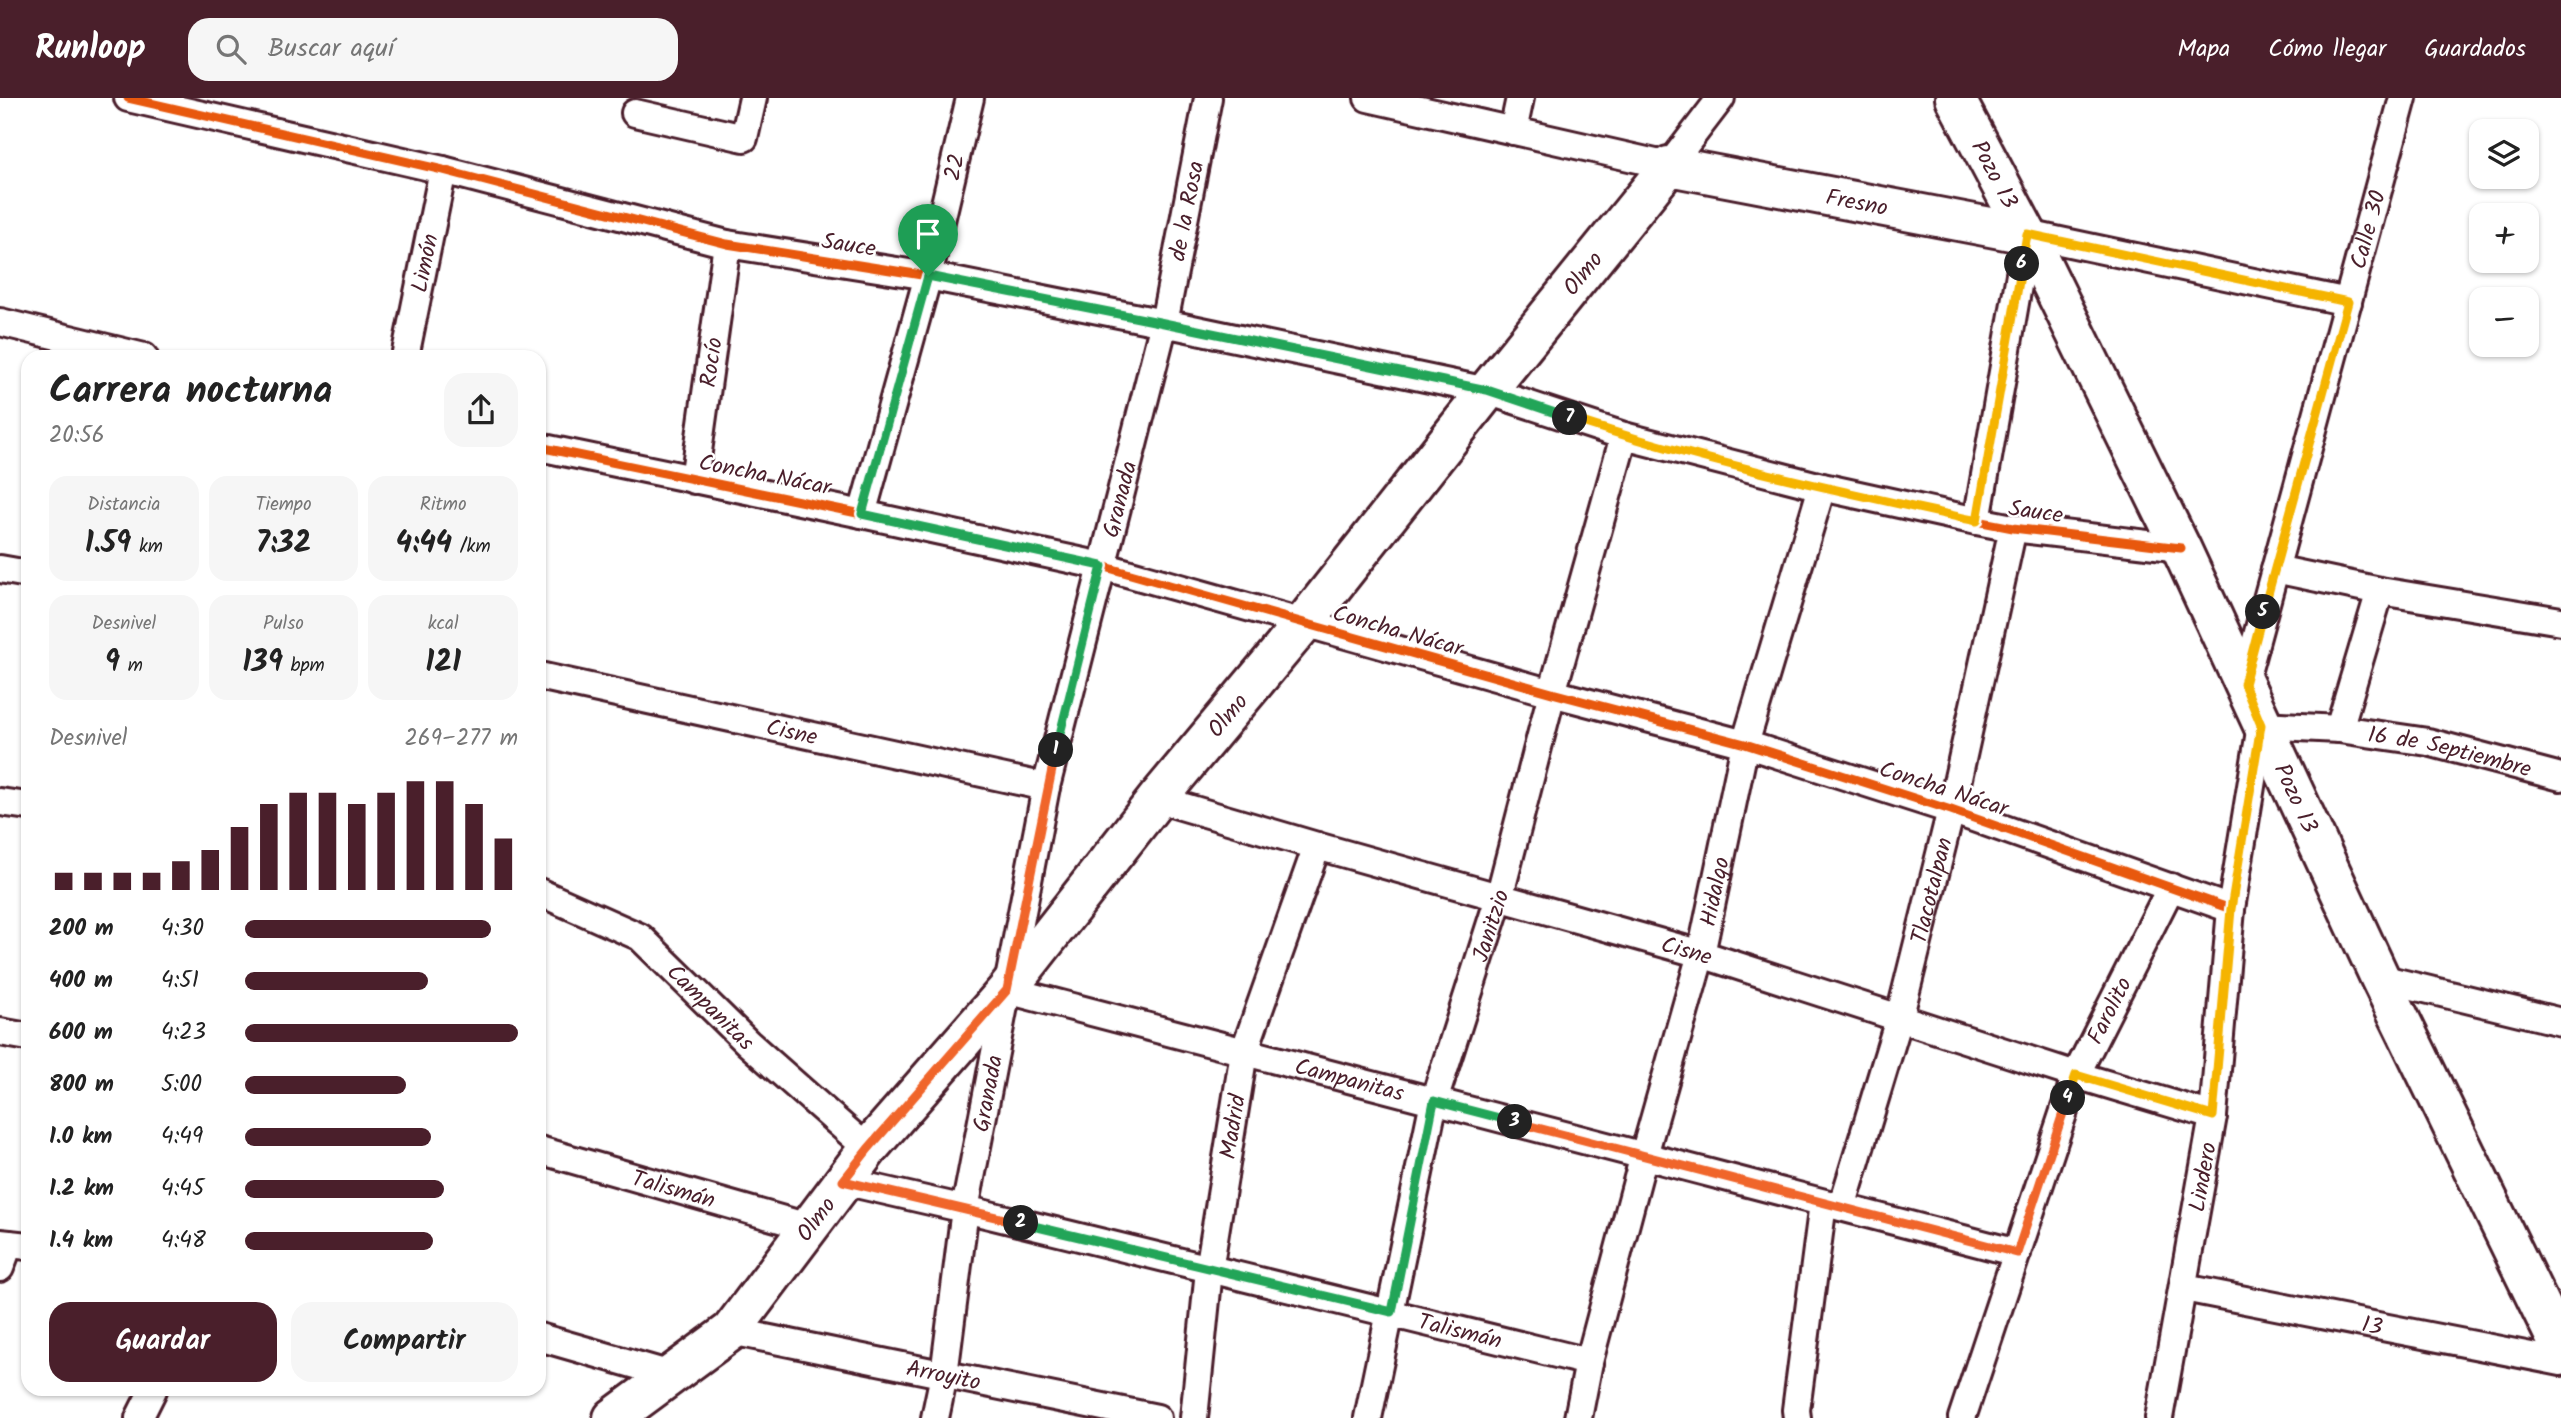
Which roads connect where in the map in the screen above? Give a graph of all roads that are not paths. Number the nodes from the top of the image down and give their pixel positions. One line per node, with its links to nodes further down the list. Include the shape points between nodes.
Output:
1 (128, 98): 13 (street, Sauce)
2 (753, 98): 10 (street, via 744,138)
3 (970, 98): 16 (street, 22)
4 (1208, 98): 19 (street, de la Rosa)
5 (1368, 98): 11 (street, Fresno)
6 (1520, 98): 11 (street)
7 (1721, 98): 12 (street, Olmo)
8 (1955, 98): 14 (main road, Pozo 13)
9 (2403, 98): 17 (street, Calle 30)
10 (635, 113)
11 (1513, 131): 12 (street, Fresno)
12 (1669, 166): 14 (main road, Fresno); 22 (main road, Olmo)
13 (443, 170): 15 (street, Sauce); 21 (street, Limón)
14 (2027, 234): 17 (street, Fresno); 28 (street); 30 (main road, Pozo 13)
15 (727, 244): 16 (street, Sauce); 25 (street, Rocío)
16 (928, 276): 19 (street, Sauce); 27 (street, 22)
17 (2348, 302): 33 (street, Calle 30)
18 (0, 322): 20 (street)
19 (1164, 323): 22 (street, Sauce); 31 (street, Granada)
20 (115, 350)
21 (406, 350)
22 (1487, 390): 23 (street, Sauce); 37 (main road, Olmo)
23 (1624, 436): 26 (street, Sauce); 40 (street, Janitzio)
24 (546, 448): 25 (street, Concha Nácar)
25 (694, 480): 27 (street, Concha Nácar)
26 (1822, 487): 28 (street, Sauce); 43 (street, Hidalgo)
27 (862, 514): 31 (street, Concha Nácar)
28 (1977, 521): 29 (street, Sauce)
29 (2013, 528): 30 (street, Sauce); 49 (street, Tlacotalpan)
30 (2181, 548): 39 (main road, Pozo 13)
31 (1102, 566): 37 (street, Concha Nácar); 45 (street, Granada)
32 (0, 569): 34 (street)
33 (2275, 569): 35 (street); 39 (street, Calle 30)
34 (21, 573)
35 (2380, 591): 36 (street); 42 (street, 16 de Septiembre)
36 (2561, 621)
37 (1303, 624): 40 (street, Concha Nácar); 46 (main road, Olmo)
38 (546, 678): 45 (street, Cisne)
39 (2244, 684): 41 (main road, Pozo 13)
40 (1552, 694): 43 (street, Concha Nácar); 53 (street, Janitzio)
41 (2261, 725): 42 (street, 16 de Septiembre); 54 (street, Lindero); 56 (main road, Pozo 13)
42 (2339, 729): 44 (street, 16 de Septiembre, via 2428,743)
43 (1745, 744): 49 (street, Concha Nácar); 55 (street, Hidalgo)
44 (2561, 776)
45 (1046, 787): 57 (street, Granada)
46 (1157, 799): 50 (street, Cisne); 57 (main road, Olmo)
47 (0, 802): 48 (street)
48 (21, 805)
49 (1951, 810): 51 (street, Concha Nácar); 58 (street, Tlacotalpan)
50 (1317, 846): 53 (street, Cisne); 62 (street, Madrid)
51 (2171, 887): 54 (street, Concha Nácar); 63 (street, Farolito)
52 (546, 895): 66 (street, Campanitas, via 640,936 748,1043)
53 (1499, 898): 55 (street, Cisne); 64 (street, Janitzio)
54 (2231, 909): 65 (street, Lindero)
55 (1701, 954): 58 (street, Cisne); 68 (street, Hidalgo)
56 (2380, 978): 59 (street); 79 (main road, Pozo 13)
57 (1007, 990): 62 (street, Campanitas); 66 (main road, Olmo); 71 (street, Granada)
58 (1899, 1019): 63 (street, Cisne); 70 (street, Tlacotalpan)
59 (2561, 1022)
60 (0, 1032): 61 (street)
61 (21, 1036)
62 (1244, 1052): 64 (street, Campanitas); 74 (street, Madrid)
63 (2076, 1075): 65 (street, Cisne); 73 (street, Farolito)
64 (1434, 1101): 68 (street, Campanitas); 76 (street, Janitzio)
65 (2213, 1116): 75 (street, Lindero)
66 (868, 1149): 69 (main road, Olmo)
67 (546, 1152): 72 (street, Talismán)
68 (1644, 1155): 70 (street, Campanitas); 80 (street, Hidalgo)
69 (843, 1181): 71 (street, Talismán); 72 (main road, Olmo)
70 (1832, 1205): 73 (street, Campanitas); 92 (street, Tlacotalpan)
71 (965, 1209): 74 (street, Talismán); 83 (street, Granada)
72 (808, 1227): 77 (main road, Olmo)
73 (2017, 1253): 93 (street, Farolito)
74 (1209, 1270): 76 (street, Talismán); 89 (street, Madrid)
75 (2184, 1289): 81 (street, 13); 94 (street, Lindero)
76 (1392, 1312): 80 (street, Talismán); 90 (street, Janitzio)
77 (731, 1331): 82 (main road, Olmo); 83 (street, Arroyito)
78 (546, 1339): 82 (street)
79 (2561, 1349)
80 (1589, 1362): 91 (street, Hidalgo)
81 (2561, 1362)
82 (671, 1376): 86 (main road, Olmo)
83 (944, 1376): 87 (street, Granada); 88 (street, Arroyito)
84 (150, 1396): 85 (street)
85 (139, 1418)
86 (613, 1418)
87 (935, 1418)
88 (1157, 1418)
89 (1195, 1418)
90 (1368, 1418)
91 (1578, 1418)
92 (1797, 1418)
93 (1962, 1418)
94 (2159, 1418)

